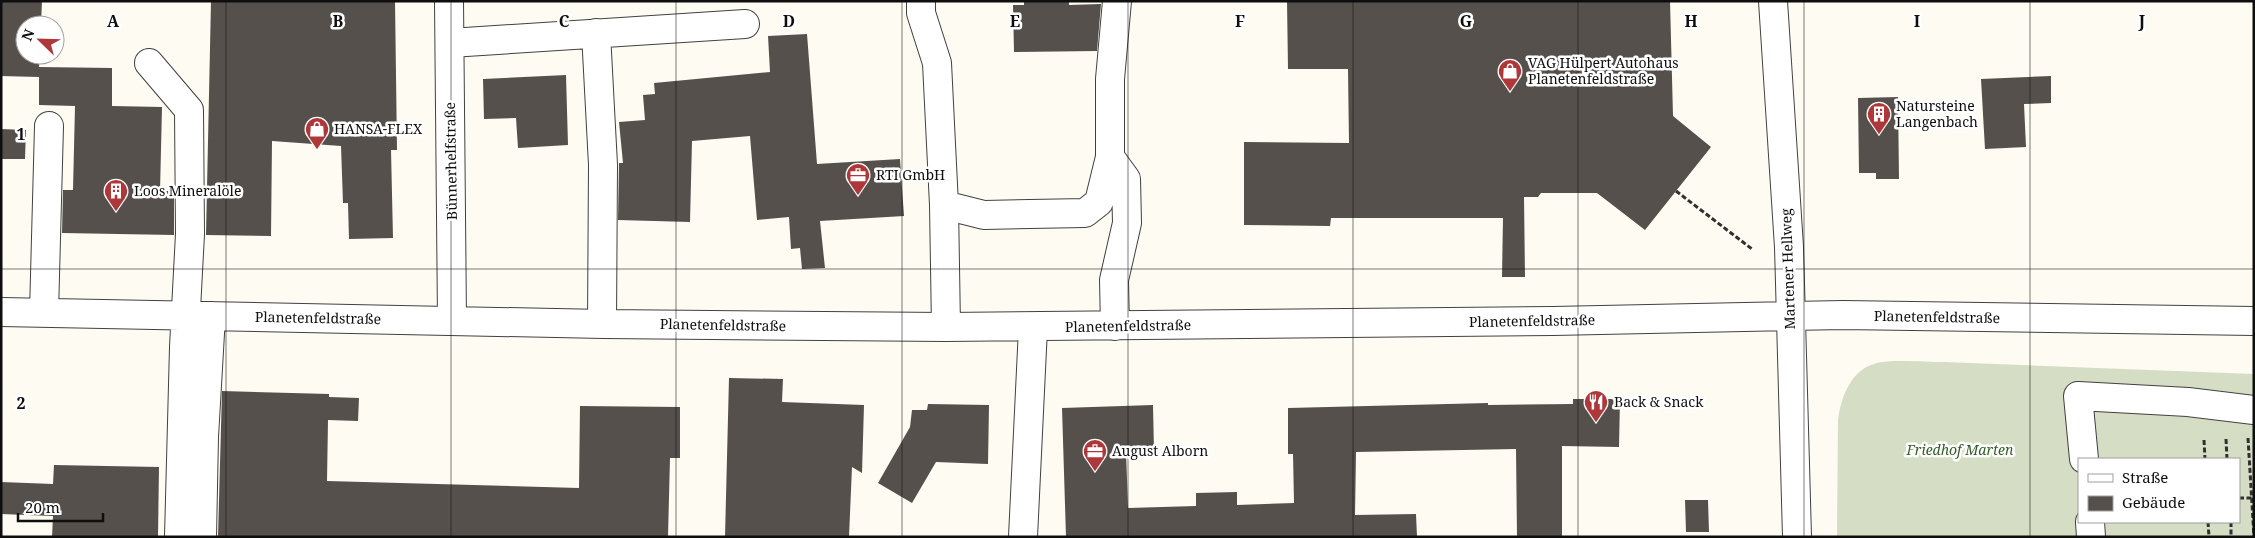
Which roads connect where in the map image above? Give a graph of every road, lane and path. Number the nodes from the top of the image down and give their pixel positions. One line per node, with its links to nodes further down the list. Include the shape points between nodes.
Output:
1 (449, 1): 7 (street, Bünnerhelfstraße)
2 (921, 1): 12 (street, via 921,13 937,63)
3 (1117, 1): 10 (street, via 1110,79)
4 (1773, 1): 17 (street, Martener Hellweg, via 1789,247)
5 (745, 24): 6 (street)
6 (596, 33): 7 (street); 20 (street, via 604,165)
7 (450, 43): 18 (street, Bünnerhelfstraße)
8 (150, 63): 16 (street, via 189,110 190,234)
9 (49, 126): 15 (street)
10 (1110, 157): 12 (street, via 1099,202 1085,214 984,215); 21 (street, via 1126,179 1127,223 1114,280)
11 (1676, 191): 13 (path)
12 (944, 204): 22 (street)
13 (1752, 249)
14 (1, 312): 15 (street, Planetenfeldstraße)
15 (44, 313): 16 (street, Planetenfeldstraße)
16 (198, 315): 18 (street, Planetenfeldstraße); 35 (street); 36 (street, via 204,437)
17 (1790, 317): 19 (street, Planetenfeldstraße); 21 (street, Planetenfeldstraße); 38 (street, Martener Hellweg)
18 (452, 321): 20 (street, Planetenfeldstraße)
19 (2254, 321)
20 (602, 324): 22 (street, Planetenfeldstraße)
21 (1115, 326): 23 (street, Planetenfeldstraße)
22 (946, 327): 23 (street, Planetenfeldstraße)
23 (1033, 328): 37 (street)
24 (2254, 410): 28 (street, via 2188,402 2078,396)
25 (2248, 438): 31 (path)
26 (2226, 439): 30 (path)
27 (2204, 440): 29 (path)
28 (2084, 458)
29 (2205, 458)
30 (2227, 458)
31 (2252, 498): 42 (path)
32 (2090, 523): 39 (street)
33 (2208, 523): 40 (path)
34 (2230, 523): 41 (path)
35 (179, 537)
36 (202, 537)
37 (1023, 537)
38 (1797, 537)
39 (2091, 537)
40 (2209, 537)
41 (2231, 537)
42 (2254, 537)

